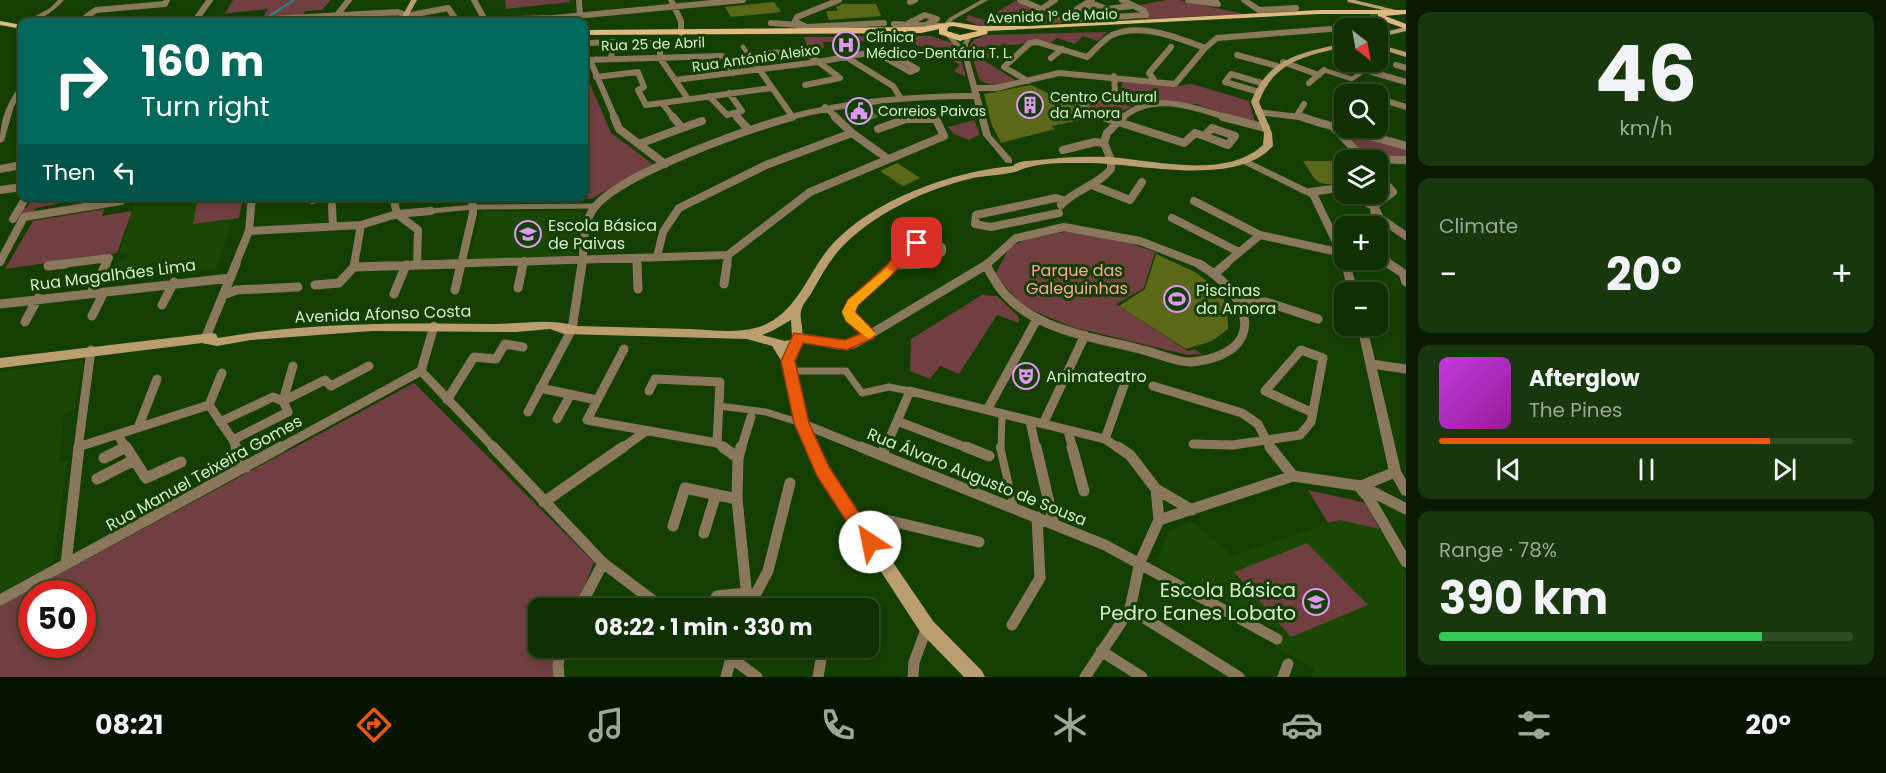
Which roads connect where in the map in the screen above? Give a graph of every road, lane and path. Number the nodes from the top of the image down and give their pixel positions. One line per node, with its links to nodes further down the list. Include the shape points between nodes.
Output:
1 (61, 0): 34 (street)
2 (167, 0): 33 (street, via 165,4 96,10)
3 (210, 0): 35 (street)
4 (349, 0): 29 (street)
5 (416, 0): 30 (main road)
6 (474, 0): 38 (street)
7 (579, 0): 32 (street)
8 (671, 0): 22 (street)
9 (743, 0): 22 (street)
10 (839, 0): 52 (street, via 797,17 794,20)
11 (985, 0): 31 (street)
12 (1020, 0): 23 (street)
13 (1055, 0): 23 (street)
14 (1092, 0): 21 (street, via 1077,9)
15 (1122, 0): 21 (street)
16 (1188, 0): 17 (street, via 1218,4)
17 (1214, 0)
18 (1244, 0): 25 (street, via 1259,10)
19 (1265, 0): 25 (street)
20 (1349, 0): 26 (main road); 27 (main road, via 1359,8); 42 (main road)
21 (1134, 6): 23 (street, via 1146,15 1072,21)
22 (674, 7): 32 (street); 61 (street, via 681,21)
23 (1043, 8)
24 (1296, 8): 25 (street)
25 (1279, 9)
26 (1396, 11): 28 (main road); 43 (main road)
27 (1353, 12): 41 (main road, Avenida 1º de Maio); 45 (main road, Avenida 1º de Maio)
28 (1406, 12)
29 (337, 15): 30 (street); 36 (street)
30 (408, 15): 37 (street, via 448,8)
31 (958, 15): 55 (street); 60 (street)
32 (580, 16): 39 (street)
33 (86, 17)
34 (35, 18)
35 (197, 18)
36 (286, 18)
37 (456, 18)
38 (484, 18)
39 (532, 18)
40 (1369, 18): 45 (main road, via 1330,14)
41 (1378, 18)
42 (1382, 18)
43 (1388, 18)
44 (1334, 19): 60 (main road, Avenida 1º de Maio)
45 (1180, 20): 60 (main road, Avenida 1º de Maio)
46 (1388, 20): 47 (main road)
47 (1406, 20)
48 (1388, 21): 58 (main road)
49 (0, 23): 54 (main road)
50 (771, 23): 52 (street)
51 (907, 24): 52 (street); 53 (street); 53 (street, via 926,15 937,19)
52 (799, 25)
53 (926, 25): 55 (street)
54 (18, 26)
55 (945, 26): 60 (main road); 61 (main road, via 921,30); 63 (main road, via 941,31)
56 (0, 27): 57 (main road)
57 (18, 27)
58 (1406, 28): 62 (main road)
59 (1330, 29): 70 (street, via 1217,38)
60 (968, 31): 63 (main road); 76 (street)
61 (681, 33): 64 (main road)
62 (1388, 33)
63 (948, 36): 65 (main road, via 923,33); 76 (street)
64 (588, 38)
65 (588, 38)
66 (588, 38): 84 (street, via 613,42)
67 (640, 43): 82 (street, via 660,43)
68 (743, 47): 92 (street)
69 (1171, 47): 101 (street, via 1149,73)
70 (1205, 48): 81 (street, via 1161,31 1118,33); 101 (street, via 1178,83)
71 (1334, 48): 89 (main road)
72 (1062, 49): 81 (street); 83 (street); 102 (street, via 1030,43 1005,65 1008,71)
73 (1388, 49): 78 (main road)
74 (875, 52): 74 (street, via 910,72 917,69 884,50); 80 (street, Rua António Aleixo)
75 (768, 53): 88 (street, via 804,51)
76 (965, 54): 108 (street)
77 (1237, 55): 89 (street)
78 (1406, 55)
79 (722, 56): 82 (street, Rua 25 de Abril)
80 (846, 57): 88 (street, Rua António Aleixo); 114 (street, via 893,86)
81 (1087, 57): 97 (street)
82 (660, 58): 84 (street, Rua 25 de Abril); 100 (street)
83 (1051, 58)
84 (611, 59): 85 (street, Rua 25 de Abril)
85 (588, 60)
86 (588, 62): 99 (street)
87 (727, 62): 95 (street, Rua 25 de Abril)
88 (818, 62): 92 (street, Rua António Aleixo); 106 (street, via 840,78)
89 (1280, 64): 96 (street); 105 (main road)
90 (1396, 65): 91 (street)
91 (1406, 68)
92 (759, 69): 95 (street, Rua António Aleixo); 107 (street)
93 (1362, 72): 96 (street, via 1352,79)
94 (1372, 72): 103 (street)
95 (733, 73): 100 (street, Rua António Aleixo)
96 (1322, 73): 104 (street)
97 (1088, 75): 98 (street); 102 (street, via 1059,74)
98 (1114, 76): 101 (street); 129 (street, via 1115,90 1110,97 1077,104)
99 (596, 77): 118 (street, via 638,72 644,87 638,90 645,105); 141 (street, via 619,129)
100 (675, 80): 116 (street)
101 (1154, 80)
102 (1028, 81): 108 (street)
103 (1406, 82)
104 (1309, 83)
105 (1265, 84): 109 (main road); 109 (street, via 1231,74 1225,82)
106 (805, 85)
107 (772, 88): 110 (street); 127 (street)
108 (976, 92): 114 (street); 120 (street)
109 (1259, 92): 124 (main road)
110 (729, 93): 113 (street); 125 (street, via 742,111)
111 (18, 94): 115 (street)
112 (18, 96): 115 (street)
113 (709, 96): 116 (street); 125 (street, via 727,115)
114 (900, 97): 121 (street)
115 (14, 99): 139 (street)
116 (688, 99): 118 (street)
117 (1388, 102): 122 (street)
118 (662, 103): 130 (street)
119 (1304, 104): 126 (street)
120 (980, 106): 123 (street); 151 (street, via 987,135)
121 (825, 107): 127 (street); 135 (street)
122 (1406, 107)
123 (960, 112)
124 (1258, 112): 126 (street); 131 (main road)
125 (734, 114): 134 (street)
126 (1297, 115): 132 (street)
127 (792, 116): 134 (street)
128 (702, 121): 130 (street)
129 (1117, 122): 131 (street, via 1135,109 1170,104); 136 (street, via 1184,143 1195,134); 140 (street)
130 (682, 128): 141 (street)
131 (1266, 128): 149 (main road, via 1268,146)
132 (1334, 128)
133 (878, 129): 145 (street, via 906,119 936,119 944,136)
134 (748, 130): 150 (street)
135 (852, 133): 145 (street); 189 (street, via 766,165 679,208 663,232)
136 (1204, 137)
137 (1343, 138): 144 (street)
138 (1382, 138): 142 (street)
139 (0, 140)
140 (1104, 143): 143 (street); 146 (street)
141 (639, 144): 150 (street)
142 (1406, 146)
143 (1063, 150)
144 (1355, 150)
145 (888, 159): 187 (street, via 810,192)
146 (1111, 160): 149 (main road, via 1204,167); 151 (main road, via 1065,160 1019,165 1017,169); 155 (street, via 1111,169)
147 (1388, 160): 148 (street)
148 (1406, 160)
149 (1246, 162): 159 (street)
150 (665, 164): 170 (street)
151 (1008, 164): 220 (main road, via 908,199 864,223 820,267)
152 (18, 166): 153 (street)
153 (0, 169)
154 (1142, 183): 155 (street, via 1130,200)
155 (1097, 184): 160 (street)
156 (18, 188): 157 (street)
157 (0, 190)
158 (1334, 190): 159 (street)
159 (1310, 192): 185 (street)
160 (1064, 200): 174 (street); 174 (street, via 1056,198 976,215 975,224 991,227)
161 (24, 201): 177 (street, via 13,219)
162 (121, 201): 177 (street)
163 (252, 201): 182 (street)
164 (394, 201): 175 (street)
165 (472, 201): 172 (street)
166 (1194, 201): 183 (street)
167 (1370, 204): 171 (street)
168 (1377, 204): 171 (street)
169 (332, 206): 180 (street)
170 (596, 206): 172 (street); 192 (street, via 589,217)
171 (1374, 206): 176 (street); 184 (street, via 1380,218)
172 (473, 207): 173 (street); 195 (street)
173 (430, 211): 175 (street)
174 (1059, 213): 181 (street)
175 (397, 214): 179 (street); 197 (street, via 418,230)
176 (1374, 216)
177 (24, 217): 190 (street)
178 (1173, 218): 186 (street)
179 (361, 225): 180 (street); 201 (street)
180 (333, 227): 182 (street)
181 (1064, 227): 199 (street, via 1016,238); 202 (street, via 1140,241 1193,260)
182 (249, 231): 203 (street)
183 (1260, 235): 186 (street); 188 (street)
184 (1406, 236)
185 (1334, 237)
186 (1239, 252): 202 (street)
187 (728, 255): 189 (street); 206 (street)
188 (1334, 255)
189 (657, 257): 191 (street)
190 (1, 258)
191 (637, 258): 192 (street); 210 (street)
192 (584, 259): 194 (street); 226 (street)
193 (1388, 260): 205 (street, via 1403,273)
194 (524, 261): 195 (street); 209 (street)
195 (461, 263): 197 (street); 211 (street)
196 (406, 265): 197 (street); 201 (street); 214 (street)
197 (417, 265)
198 (894, 265): 198 (street, via 918,265 942,252 942,247 928,238 901,253); 228 (street, via 853,303 849,312)
199 (986, 265): 222 (street, via 1001,292); 228 (street)
200 (48, 266): 213 (street, via 109,258)
201 (354, 267): 207 (street, via 339,283)
202 (1215, 273): 217 (street, via 1235,293)
203 (230, 278): 204 (street, Rua Magalhães Lima); 215 (street)
204 (174, 282): 212 (street, Rua Magalhães Lima); 219 (street)
205 (1406, 282)
206 (724, 284)
207 (315, 285)
208 (298, 287): 215 (street, via 237,290)
209 (518, 288)
210 (638, 289)
211 (455, 290)
212 (104, 292): 213 (street, Rua Magalhães Lima); 221 (street)
213 (91, 293): 216 (street, Rua Magalhães Lima)
214 (394, 294)
215 (223, 295): 232 (street)
216 (38, 298): 218 (street, Rua Magalhães Lima); 224 (street)
217 (1238, 303): 223 (street, via 1266,302); 229 (street, via 1246,317 1246,329 1239,342 1223,353 1190,362)
218 (0, 304)
219 (162, 305)
220 (796, 311): 227 (main road); 231 (main road)
221 (92, 316)
222 (1037, 319): 229 (street); 256 (street)
223 (1318, 319)
224 (25, 321)
225 (434, 326): 226 (main road, Avenida Afonso Costa); 232 (main road, Avenida Afonso Costa, via 251,336 217,342); 242 (street)
226 (572, 329): 227 (main road, Avenida Afonso Costa); 247 (street)
227 (775, 334): 231 (main road, via 785,345); 231 (main road, via 790,325); 240 (main road)
228 (870, 335): 231 (street, via 847,345)
229 (1085, 335): 266 (street)
230 (1365, 336): 237 (street)
231 (796, 337): 240 (main road)
232 (205, 339): 235 (main road, Avenida Afonso Costa)
233 (523, 346): 251 (street, via 505,344 496,359 474,357)
234 (624, 349): 252 (street)
235 (92, 350): 236 (main road, Avenida Afonso Costa); 276 (street)
236 (0, 363)
237 (1372, 364): 241 (street); 284 (street)
238 (293, 366): 253 (street)
239 (369, 366): 253 (street, via 331,386 325,380)
240 (789, 366): 249 (street, via 846,371 862,393 889,387); 265 (main road)
241 (1406, 369)
242 (421, 371): 251 (street); 283 (street, Rua Manuel Teixeira Gomes)
243 (222, 374): 254 (street)
244 (1128, 374): 270 (street)
245 (157, 379): 267 (street)
246 (1153, 386): 272 (street, via 1242,413 1258,424)
247 (540, 388): 250 (street); 257 (street)
248 (649, 391): 255 (street, via 655,379 720,382)
249 (910, 391): 256 (street); 262 (street)
250 (571, 394): 252 (street); 261 (street)
251 (447, 400): 294 (street)
252 (597, 400): 268 (street, via 587,420)
253 (283, 401): 264 (street, via 273,397); 271 (street, via 288,412)
254 (209, 405): 264 (street); 267 (street)
255 (719, 406): 265 (street, via 766,412); 274 (street)
256 (987, 410): 259 (street)
257 (528, 412)
258 (1311, 412): 258 (street, via 1323,358 1301,350 1265,392); 272 (street, via 1311,422 1300,435)
259 (1002, 414): 263 (street); 295 (street, via 999,441)
260 (751, 417): 280 (street)
261 (558, 419)
262 (897, 421): 277 (street); 278 (street)
263 (1030, 421): 266 (street); 300 (street)
264 (220, 422): 271 (street)
265 (801, 423): 277 (street, Rua Álvaro Augusto de Sousa); 301 (main road, via 823,471)
266 (1043, 424): 269 (street)
267 (138, 428): 273 (street)
268 (646, 431): 274 (street); 294 (street)
269 (1068, 431): 270 (street); 290 (street)
270 (1105, 439): 289 (street, via 1130,455)
271 (233, 440): 283 (street)
272 (1265, 441): 275 (street); 285 (street)
273 (123, 442): 276 (street); 279 (street); 281 (street)
274 (717, 443): 280 (street)
275 (1193, 444)
276 (78, 447): 308 (street)
277 (882, 455): 295 (street, Rua Álvaro Augusto de Sousa)
278 (989, 456)
279 (104, 458)
280 (738, 458): 293 (street)
281 (134, 460): 282 (street, via 146,478); 286 (street)
282 (181, 462)
283 (246, 467): 308 (street, Rua Manuel Teixeira Gomes)
284 (1395, 472): 288 (street); 291 (street)
285 (1293, 476): 288 (street); 297 (street)
286 (97, 479)
287 (790, 483): 314 (street, via 768,571)
288 (1360, 486): 296 (street); 306 (street)
289 (1155, 489): 297 (street); 299 (street)
290 (1084, 491)
291 (1406, 491)
292 (716, 494): 293 (street); 302 (street, via 685,488); 303 (street)
293 (737, 499): 309 (street)
294 (543, 502): 307 (street)
295 (1014, 508): 298 (street, Rua Álvaro Augusto de Sousa)
296 (1406, 509)
297 (1192, 510): 299 (street)
298 (1037, 517): 300 (street, Rua Álvaro Augusto de Sousa); 317 (street, via 1040,578)
299 (1159, 520): 305 (street)
300 (1054, 524): 305 (street, Rua Álvaro Augusto de Sousa)
301 (858, 525): 304 (street, via 878,518); 318 (main road)
302 (673, 526)
303 (704, 533)
304 (979, 542)
305 (1140, 562): 316 (street); 319 (street, Rua Álvaro Augusto de Sousa)
306 (1406, 562)
307 (603, 563): 310 (street); 311 (street)
308 (66, 564): 315 (street, Rua Manuel Teixeira Gomes)
309 (746, 593): 312 (street); 313 (street)
310 (585, 598)
311 (649, 598)
312 (716, 598)
313 (747, 598)
314 (754, 598)
315 (0, 600)
316 (1130, 609): 320 (street); 334 (street)
317 (1012, 625)
318 (927, 627): 330 (street, via 914,662); 331 (main road)
319 (1277, 639)
320 (1101, 651): 332 (street); 333 (street)
321 (560, 658): 326 (street)
322 (735, 658): 327 (street)
323 (738, 658): 328 (street)
324 (821, 658): 329 (street)
325 (1288, 664): 335 (street)
326 (559, 677)
327 (726, 677)
328 (758, 677)
329 (818, 677)
330 (913, 677)
331 (976, 677)
332 (1085, 677)
333 (1142, 677)
334 (1239, 677)
335 (1283, 677)

